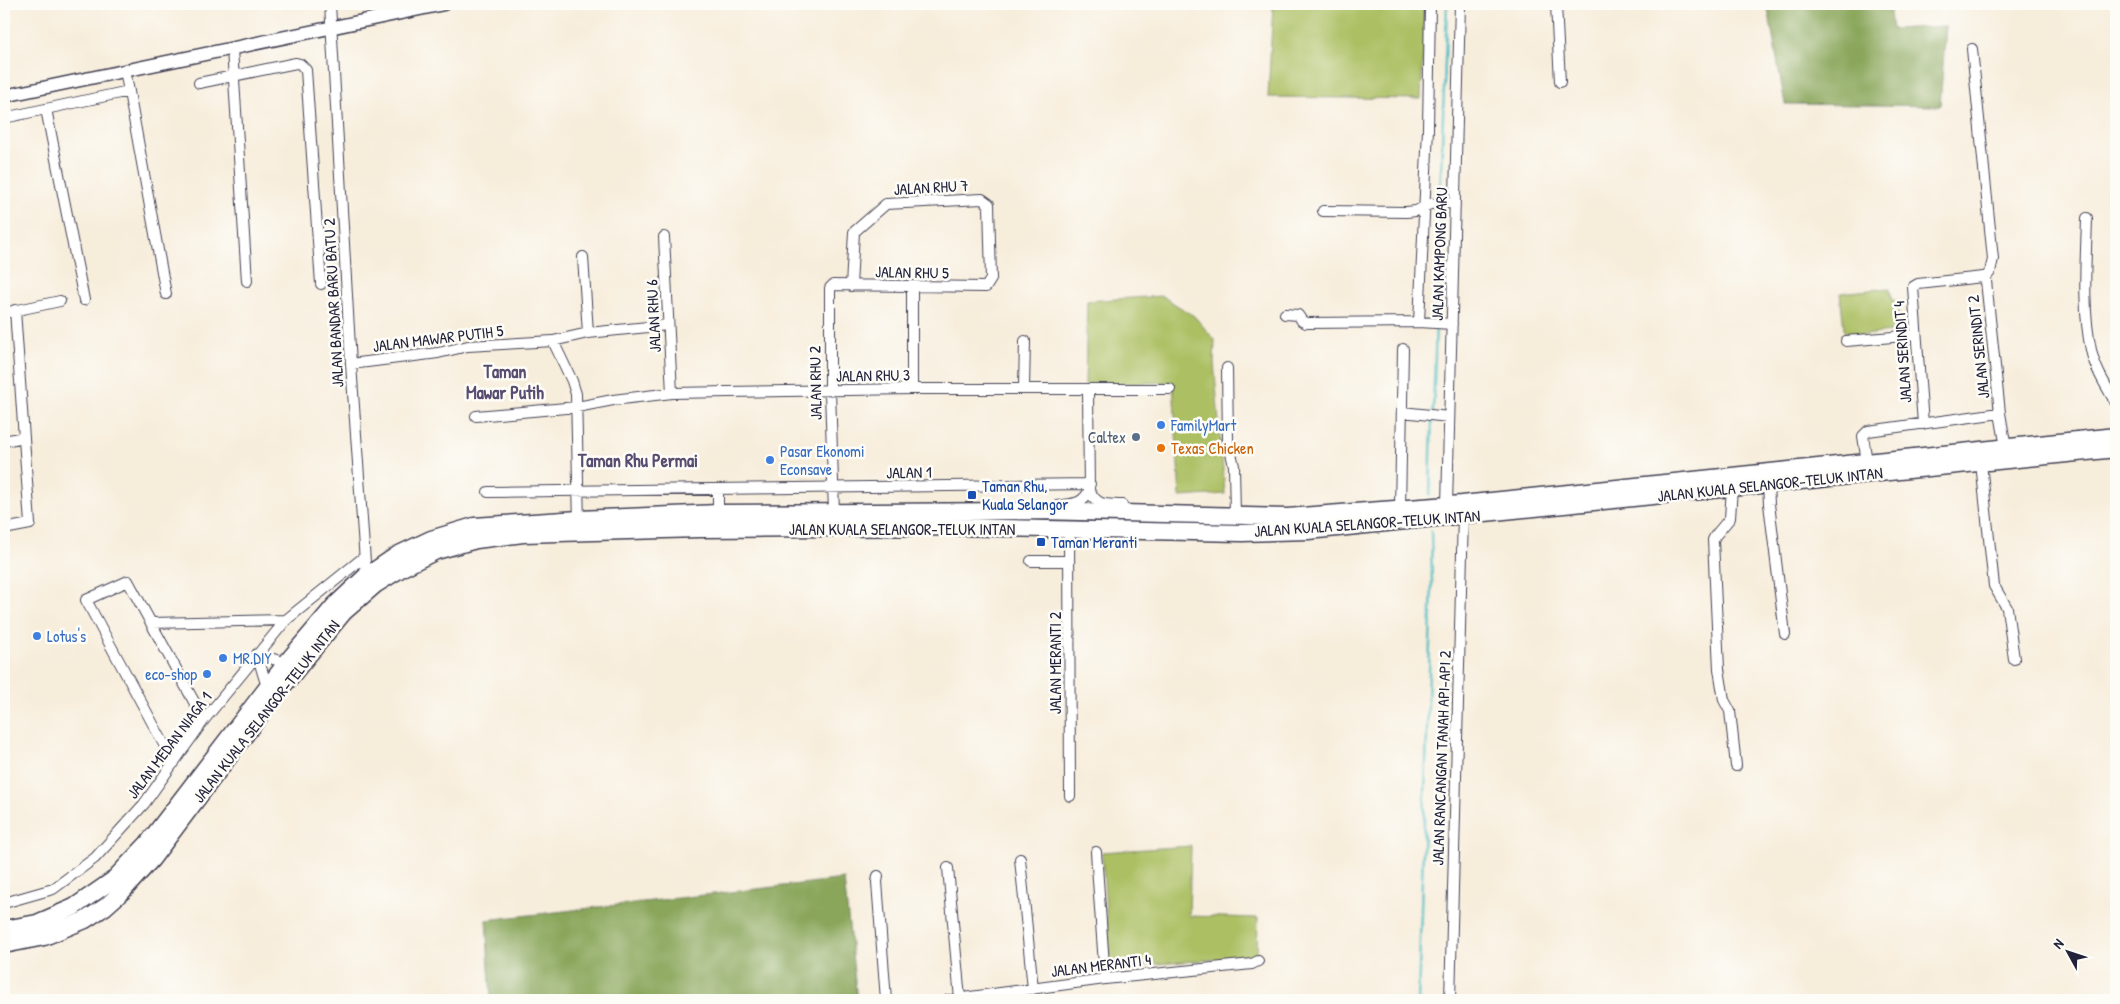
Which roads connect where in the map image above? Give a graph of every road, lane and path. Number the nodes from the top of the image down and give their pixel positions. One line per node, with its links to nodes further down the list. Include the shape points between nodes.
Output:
1 (330, 4): 6 (street, JALAN BANDAR BARU BATU 2)
2 (444, 4): 6 (street)
3 (1430, 4): 18 (street)
4 (1460, 4): 17 (street, JALAN KAMPONG BARU)
5 (1556, 4): 11 (street)
6 (332, 28): 7 (street); 46 (street, JALAN BANDAR BARU BATU 2)
7 (232, 49): 9 (street); 10 (street)
8 (1972, 49): 23 (street, via 1993,258)
9 (125, 70): 13 (street); 14 (street)
10 (234, 76): 12 (street); 25 (street); 26 (street, via 296,63 306,70)
11 (1560, 82)
12 (199, 84)
13 (129, 91): 15 (street); 31 (street)
14 (4, 96)
15 (46, 109): 16 (street); 32 (street)
16 (4, 118)
17 (1451, 203): 18 (street); 38 (street, JALAN KAMPONG BARU)
18 (1427, 206): 19 (street, via 1416,212); 37 (street)
19 (1323, 211)
20 (2087, 218): 54 (street, via 2086,272 2092,350 2098,370)
21 (664, 237): 39 (street, JALAN RHU 6)
22 (583, 256): 40 (street)
23 (1985, 278): 24 (street, JALAN SERINDIT 2); 57 (street, JALAN SERINDIT 2)
24 (1950, 280): 41 (street, JALAN SERINDIT 4, via 1913,287)
25 (247, 281)
26 (321, 284)
27 (833, 285): 29 (street, JALAN RHU 5); 52 (street, JALAN RHU 2, via 828,292)
28 (989, 285): 29 (street, JALAN RHU 7, via 990,206 982,199 886,204 854,232); 30 (street, JALAN RHU 5, via 983,288)
29 (851, 286): 30 (street, JALAN RHU 5)
30 (912, 288): 48 (street)
31 (166, 294)
32 (84, 300)
33 (60, 301): 34 (street)
34 (15, 310): 35 (street); 62 (street)
35 (4, 313)
36 (1285, 314): 37 (street, via 1298,315 1306,322)
37 (1419, 322): 38 (street)
38 (1452, 324): 59 (street, JALAN KAMPONG BARU)
39 (668, 325): 40 (street, JALAN MAWAR PUTIH 5); 53 (street, JALAN RHU 6)
40 (588, 333): 43 (street, JALAN MAWAR PUTIH 5)
41 (1916, 336): 44 (street); 60 (street, JALAN SERINDIT 4)
42 (1025, 340): 49 (street)
43 (553, 341): 46 (street, JALAN MAWAR PUTIH 5, via 468,346); 55 (street, via 572,381)
44 (1846, 342)
45 (1403, 348): 56 (street)
46 (351, 364): 86 (street, JALAN BANDAR BARU BATU 2)
47 (1227, 368): 81 (street, via 1228,440 1234,466)
48 (912, 389): 49 (street, JALAN RHU 3); 52 (street, JALAN RHU 3)
49 (1024, 389): 51 (street, JALAN RHU 3)
50 (1170, 389): 51 (street, JALAN RHU 3)
51 (1088, 390): 69 (street)
52 (830, 391): 53 (street, JALAN RHU 3); 70 (street, JALAN RHU 2)
53 (672, 393): 55 (street, JALAN RHU 3)
54 (2116, 403)
55 (577, 407): 58 (street, JALAN RHU 3); 73 (street)
56 (1402, 412): 59 (street); 76 (street)
57 (2000, 413): 60 (street); 64 (street, JALAN SERINDIT 2)
58 (476, 416)
59 (1444, 416): 75 (street, JALAN KAMPONG BARU)
60 (1923, 424): 66 (street, via 1866,432 1863,439)
61 (2116, 436): 64 (highway, JALAN KUALA SELANGOR-TELUK INTAN)
62 (24, 437): 63 (street); 84 (street, via 30,524)
63 (4, 441)
64 (2006, 448): 66 (highway, JALAN KUALA SELANGOR-TELUK INTAN)
65 (2116, 449): 67 (highway, JALAN KUALA SELANGOR-TELUK INTAN)
66 (1867, 462): 75 (highway, JALAN KUALA SELANGOR-TELUK INTAN)
67 (1981, 463): 68 (highway, JALAN KUALA SELANGOR-TELUK INTAN); 94 (street, via 1994,586 2007,608)
68 (1768, 484): 71 (highway, JALAN KUALA SELANGOR-TELUK INTAN); 92 (street)
69 (1090, 487): 70 (street, JALAN 1); 77 (street, via 1080,503); 80 (street, via 1097,502 1130,506)
70 (832, 488): 72 (street, JALAN 1); 79 (street, JALAN RHU 2)
71 (1732, 488): 82 (highway, JALAN KUALA SELANGOR-TELUK INTAN); 99 (street, via 1730,518 1713,540 1719,668 1724,700 1730,711)
72 (718, 489): 73 (street, JALAN 1); 78 (street)
73 (578, 491): 74 (street, JALAN 1); 83 (street)
74 (488, 492)
75 (1447, 505): 76 (highway, JALAN KUALA SELANGOR-TELUK INTAN)
76 (1400, 509): 81 (highway, JALAN KUALA SELANGOR-TELUK INTAN, via 1287,517)
77 (1039, 511): 79 (highway, JALAN KUALA SELANGOR-TELUK INTAN); 80 (highway, JALAN KUALA SELANGOR-TELUK INTAN)
78 (718, 512): 79 (highway, JALAN KUALA SELANGOR-TELUK INTAN); 83 (highway, JALAN KUALA SELANGOR-TELUK INTAN)
79 (834, 512)
80 (1145, 513): 81 (highway, JALAN KUALA SELANGOR-TELUK INTAN)
81 (1235, 515)
82 (1463, 516): 85 (highway, JALAN KUALA SELANGOR-TELUK INTAN, via 1308,531); 116 (street, JALAN RANCANGAN TANAH API-API 2)
83 (579, 525): 85 (highway, JALAN KUALA SELANGOR-TELUK INTAN, via 699,529); 89 (highway, JALAN KUALA SELANGOR-TELUK INTAN, via 474,526 431,539 397,555); 108 (highway, JALAN KUALA SELANGOR-TELUK INTAN, via 476,540 436,551 375,585 344,612 314,646 152,859 123,891 85,920 44,937)
84 (4, 530)
85 (1069, 530): 87 (street, JALAN MERANTI 2)
86 (363, 558): 89 (street, JALAN BANDAR BARU BATU 2); 90 (street, JALAN MEDAN NIAGA 1)
87 (1069, 561): 88 (street); 100 (street, JALAN MERANTI 2)
88 (1031, 562)
89 (366, 576): 95 (highway, JALAN KUALA SELANGOR-TELUK INTAN, via 335,605)
90 (286, 620): 91 (street); 93 (street, JALAN MEDAN NIAGA 1)
91 (152, 623): 97 (street); 98 (street, via 128,581 86,600)
92 (1786, 634)
93 (257, 654): 95 (street); 96 (street); 97 (street, JALAN MEDAN NIAGA 1)
94 (2014, 659)
95 (286, 663): 96 (highway, JALAN KUALA SELANGOR-TELUK INTAN)
96 (267, 687): 106 (highway, JALAN KUALA SELANGOR-TELUK INTAN, via 147,844 113,880 74,907 37,923)
97 (204, 720): 98 (street, JALAN MEDAN NIAGA 1)
98 (174, 763): 105 (street, JALAN MEDAN NIAGA 1, via 144,804 95,858 53,889)
99 (1736, 766)
100 (1070, 796)
101 (1096, 852): 111 (street)
102 (1020, 859): 112 (street)
103 (948, 868): 113 (street)
104 (878, 876): 114 (street)
105 (4, 903)
106 (4, 929)
107 (4, 939): 108 (highway)
108 (23, 941): 109 (highway, JALAN KUALA SELANGOR-TELUK INTAN)
109 (4, 945)
110 (1258, 961): 111 (street, JALAN MERANTI 4)
111 (1105, 979): 112 (street, JALAN MERANTI 4)
112 (1033, 988): 113 (street, JALAN MERANTI 4)
113 (960, 999): 115 (street, JALAN MERANTI 4)
114 (886, 1000)
115 (948, 1000)
116 (1450, 1000)

